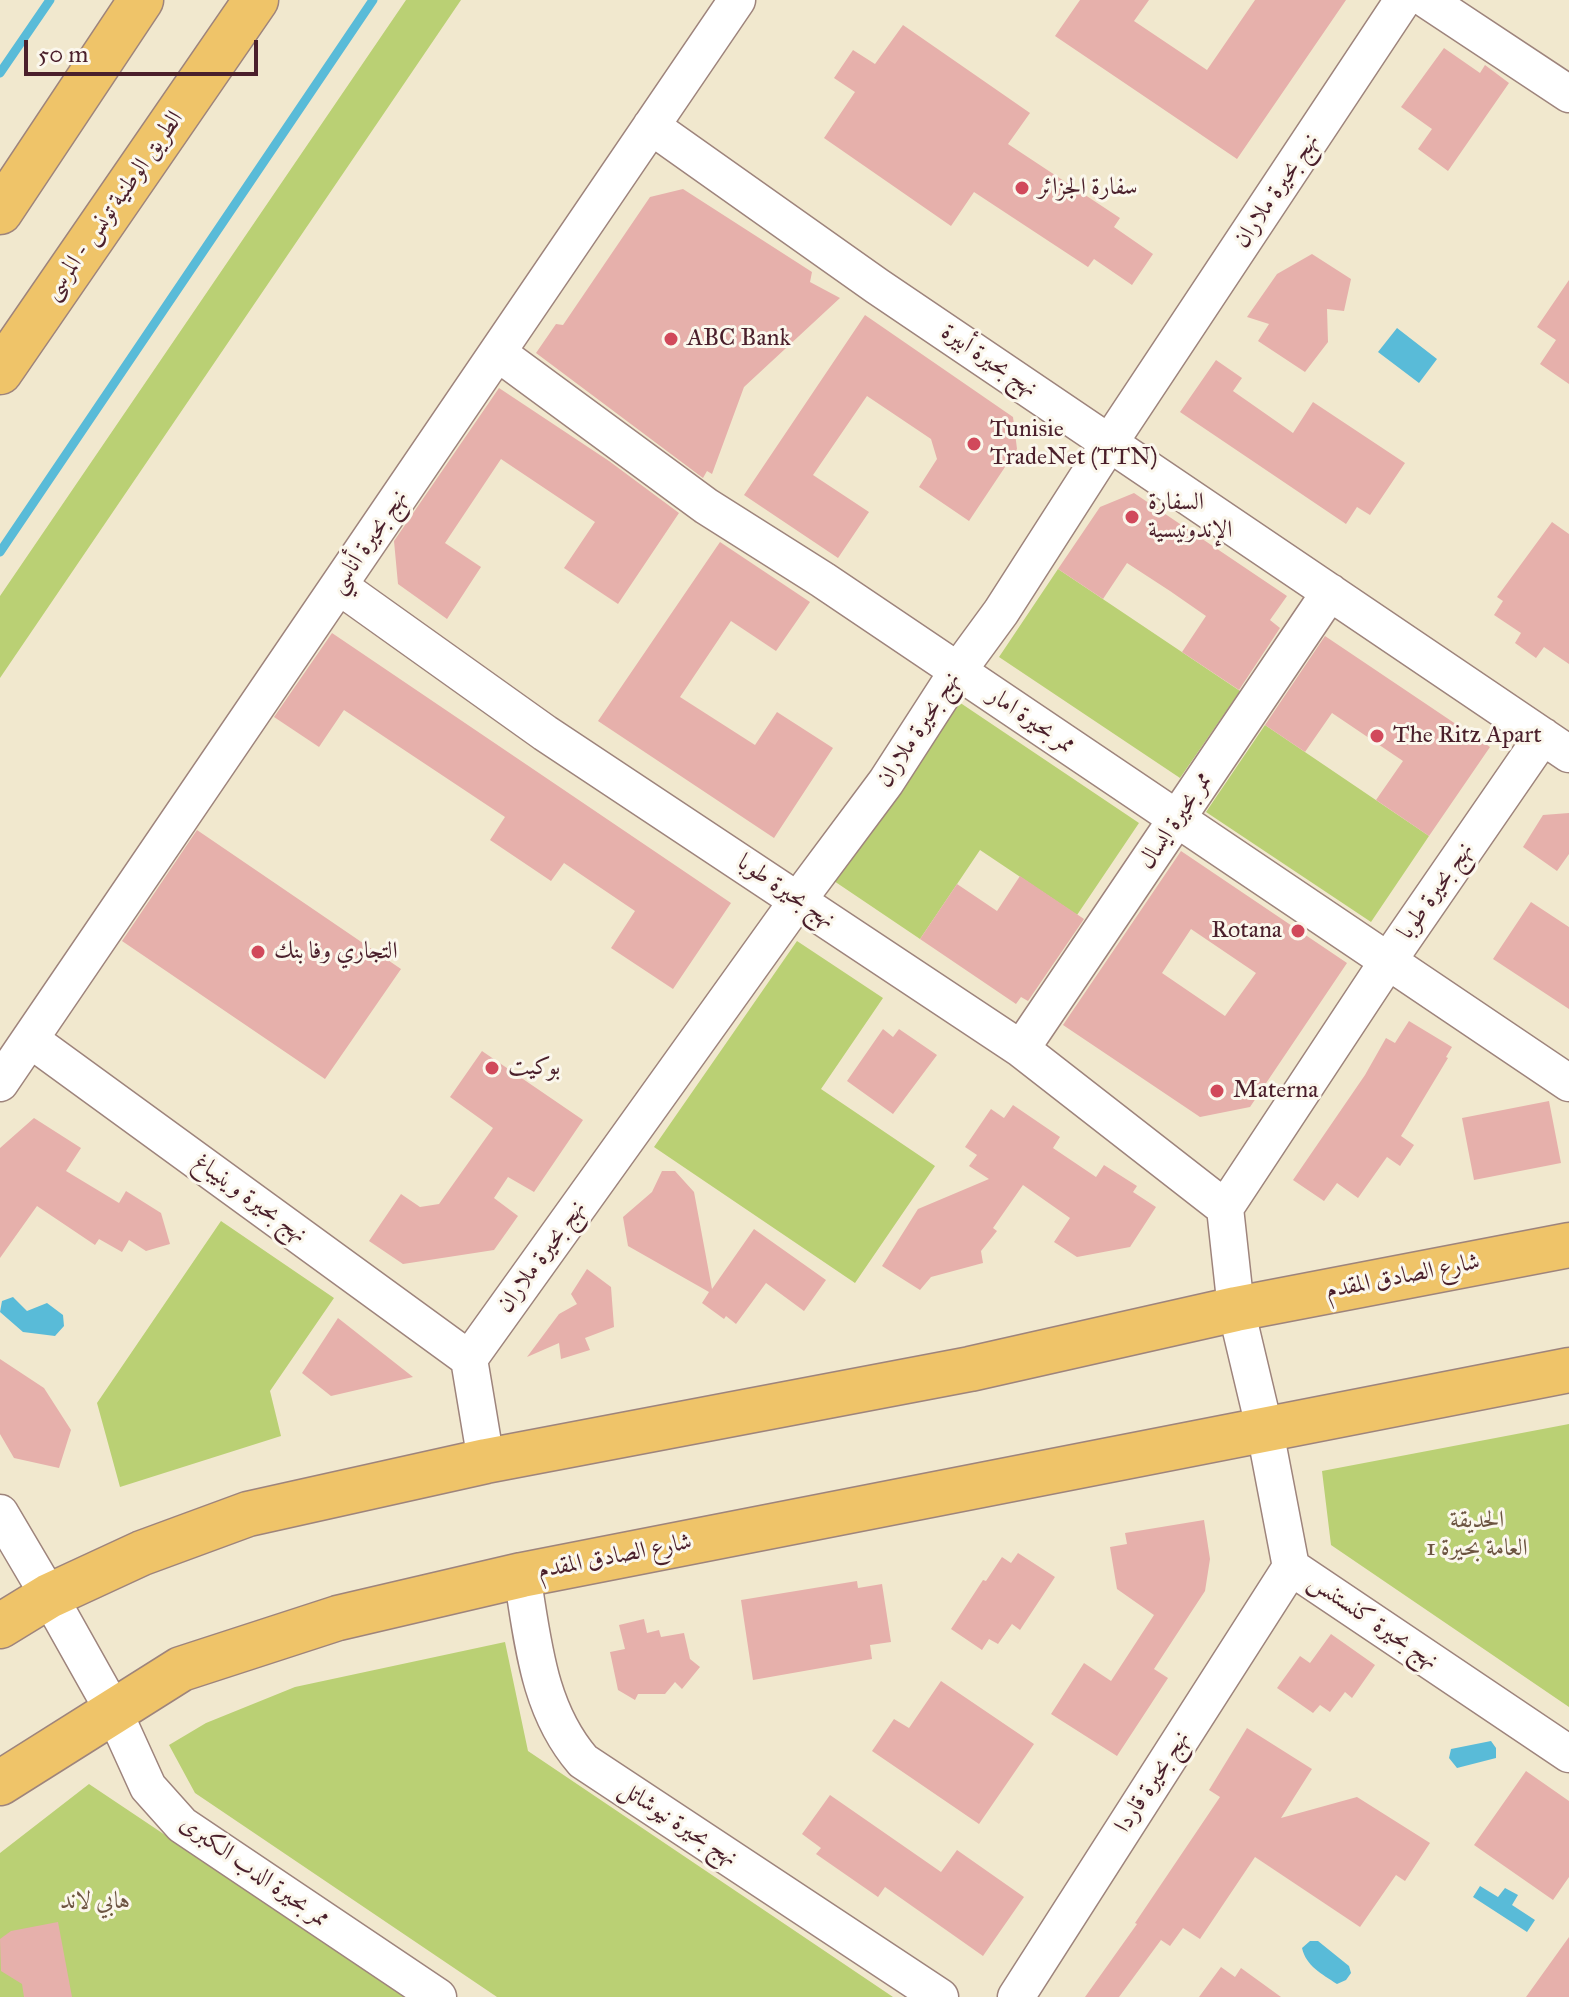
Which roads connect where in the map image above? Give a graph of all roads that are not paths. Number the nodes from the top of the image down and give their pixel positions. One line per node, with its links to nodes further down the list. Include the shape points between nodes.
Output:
1 (141, 0): 8 (main road)
2 (256, 0): 10 (main road, الطريق الوطنية تونس - المرسى)
3 (737, 0): 7 (street, نهج بحيرة أناسي)
4 (1403, 0): 11 (street, نهج بحيرة ملاران)
5 (1427, 0): 6 (street)
6 (1569, 94)
7 (651, 126): 9 (street, نهج بحيرة أناسي); 11 (street, نهج بحيرة أبيرة)
8 (0, 212)
9 (498, 353): 12 (street, نهج بحيرة أناسي); 14 (street, ممر بحيرة امار, via 706,506)
10 (0, 372)
11 (1110, 442): 13 (street, نهج بحيرة أبيرة); 14 (street, نهج بحيرة ملاران)
12 (339, 586): 17 (street, نهج بحيرة طوبا, via 545,733); 19 (street, نهج بحيرة أناسي)
13 (1330, 592): 15 (street, نهج بحيرة أبيرة); 16 (street, ممر بحيرة ايسال)
14 (957, 672): 16 (street, ممر بحيرة امار); 17 (street, نهج بحيرة ملاران, via 886,782)
15 (1556, 745): 18 (street, نهج بحيرة طوبا)
16 (1176, 820): 18 (street, ممر بحيرة امار); 20 (street, ممر بحيرة ايسال)
17 (798, 900): 20 (street, نهج بحيرة طوبا); 26 (street, نهج بحيرة ملاران)
18 (1388, 961): 22 (street, ممر بحيرة امار); 23 (street, نهج بحيرة طوبا)
19 (31, 1040): 21 (street, نهج بحيرة أناسي); 26 (street, نهج بحيرة وينيباغ)
20 (1021, 1049): 23 (street, نهج بحيرة طوبا)
21 (0, 1083)
22 (1569, 1083)
23 (1225, 1208): 25 (street)
24 (1569, 1245): 25 (main road, شارع الصادق المقدم)
25 (1236, 1309): 28 (street); 29 (main road, شارع الصادق المقدم, via 970,1369)
26 (469, 1359): 29 (street)
27 (1569, 1370): 28 (main road, شارع الصادق المقدم)
28 (1265, 1431): 31 (street, نهج بحيرة كنستنس); 32 (main road, شارع الصادق المقدم)
29 (486, 1461): 33 (main road, شارع الصادق المقدم, via 248,1514 142,1553)
30 (0, 1513): 33 (street)
31 (1291, 1567): 36 (street, نهج بحيرة كنستنس); 40 (street, نهج بحيرة قاردا)
32 (522, 1575): 35 (main road, شارع الصادق المقدم, via 323,1622 181,1669); 39 (street, نهج بحيرة نيوشاتل, via 550,1711 583,1761)
33 (49, 1596): 34 (main road, شارع الصادق المقدم); 35 (street, ممر بحيرة الدب الكبرى)
34 (0, 1626)
35 (113, 1710): 37 (main road, شارع الصادق المقدم); 38 (street, ممر بحيرة الدب الكبرى, via 148,1787 182,1825)
36 (1569, 1754)
37 (0, 1783)
38 (438, 1997)
39 (940, 1997)
40 (1016, 1997)

